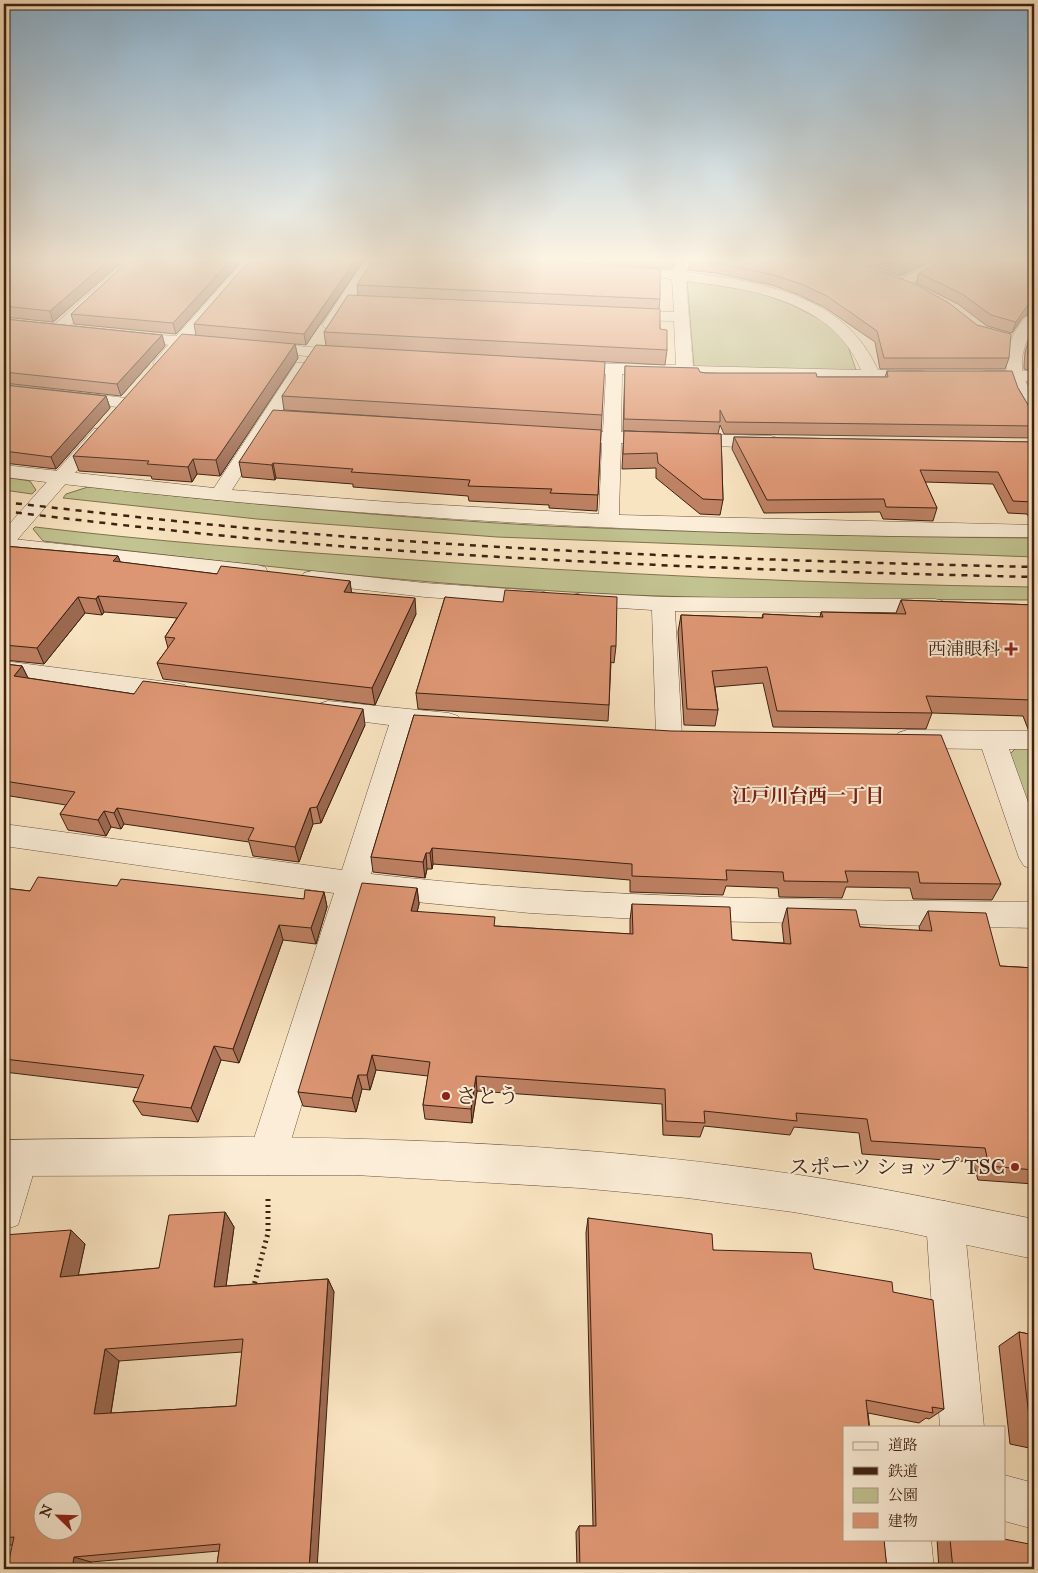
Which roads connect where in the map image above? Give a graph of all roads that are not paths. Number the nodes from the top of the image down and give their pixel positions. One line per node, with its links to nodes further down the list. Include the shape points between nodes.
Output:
1 (187, 334): 7 (street)
2 (324, 334): 10 (street)
3 (683, 334): 14 (street)
4 (848, 334): 15 (street)
5 (1017, 334): 18 (street, via 1012,340)
6 (112, 335): 7 (street)
7 (180, 342): 8 (street); 21 (street)
8 (221, 345)
9 (239, 347): 10 (street)
10 (312, 353): 11 (street); 22 (street)
11 (360, 356)
12 (555, 367): 13 (street)
13 (614, 370): 14 (street); 26 (street)
14 (686, 372): 15 (street)
15 (872, 376): 16 (street)
16 (938, 376)
17 (966, 376): 18 (street)
18 (1015, 376): 19 (street); 23 (street)
19 (1034, 376)
20 (4, 389): 21 (street)
21 (138, 389): 29 (street)
22 (271, 417): 24 (street); 30 (street)
23 (1034, 417)
24 (290, 418)
25 (543, 434): 26 (street)
26 (611, 438): 27 (street); 31 (street)
27 (788, 443)
28 (4, 471): 29 (street)
29 (60, 478): 30 (street); 33 (street)
30 (219, 495): 31 (street)
31 (609, 522): 32 (street)
32 (1034, 531)
33 (7, 536): 34 (street, via 282,575 426,590)
34 (663, 604): 35 (street); 41 (street)
35 (956, 607)
36 (4, 669): 37 (street)
37 (199, 694)
38 (306, 707): 39 (street)
39 (404, 719): 40 (street); 47 (street)
40 (470, 724)
41 (669, 735)
42 (992, 739): 43 (street); 44 (street); 46 (street)
43 (884, 740)
44 (1034, 740)
45 (4, 835): 47 (street)
46 (1034, 858)
47 (351, 884): 48 (street, via 529,901 731,911); 49 (street)
48 (1034, 915)
49 (270, 1157): 50 (street); 52 (street, via 471,1162 608,1172 759,1188)
50 (11, 1158): 51 (street)
51 (4, 1211)
52 (945, 1220): 53 (street); 54 (street)
53 (1034, 1239)
54 (962, 1426)
55 (1006, 1499): 56 (street)
56 (1034, 1506)
57 (907, 1540): 58 (street)
58 (910, 1569)

